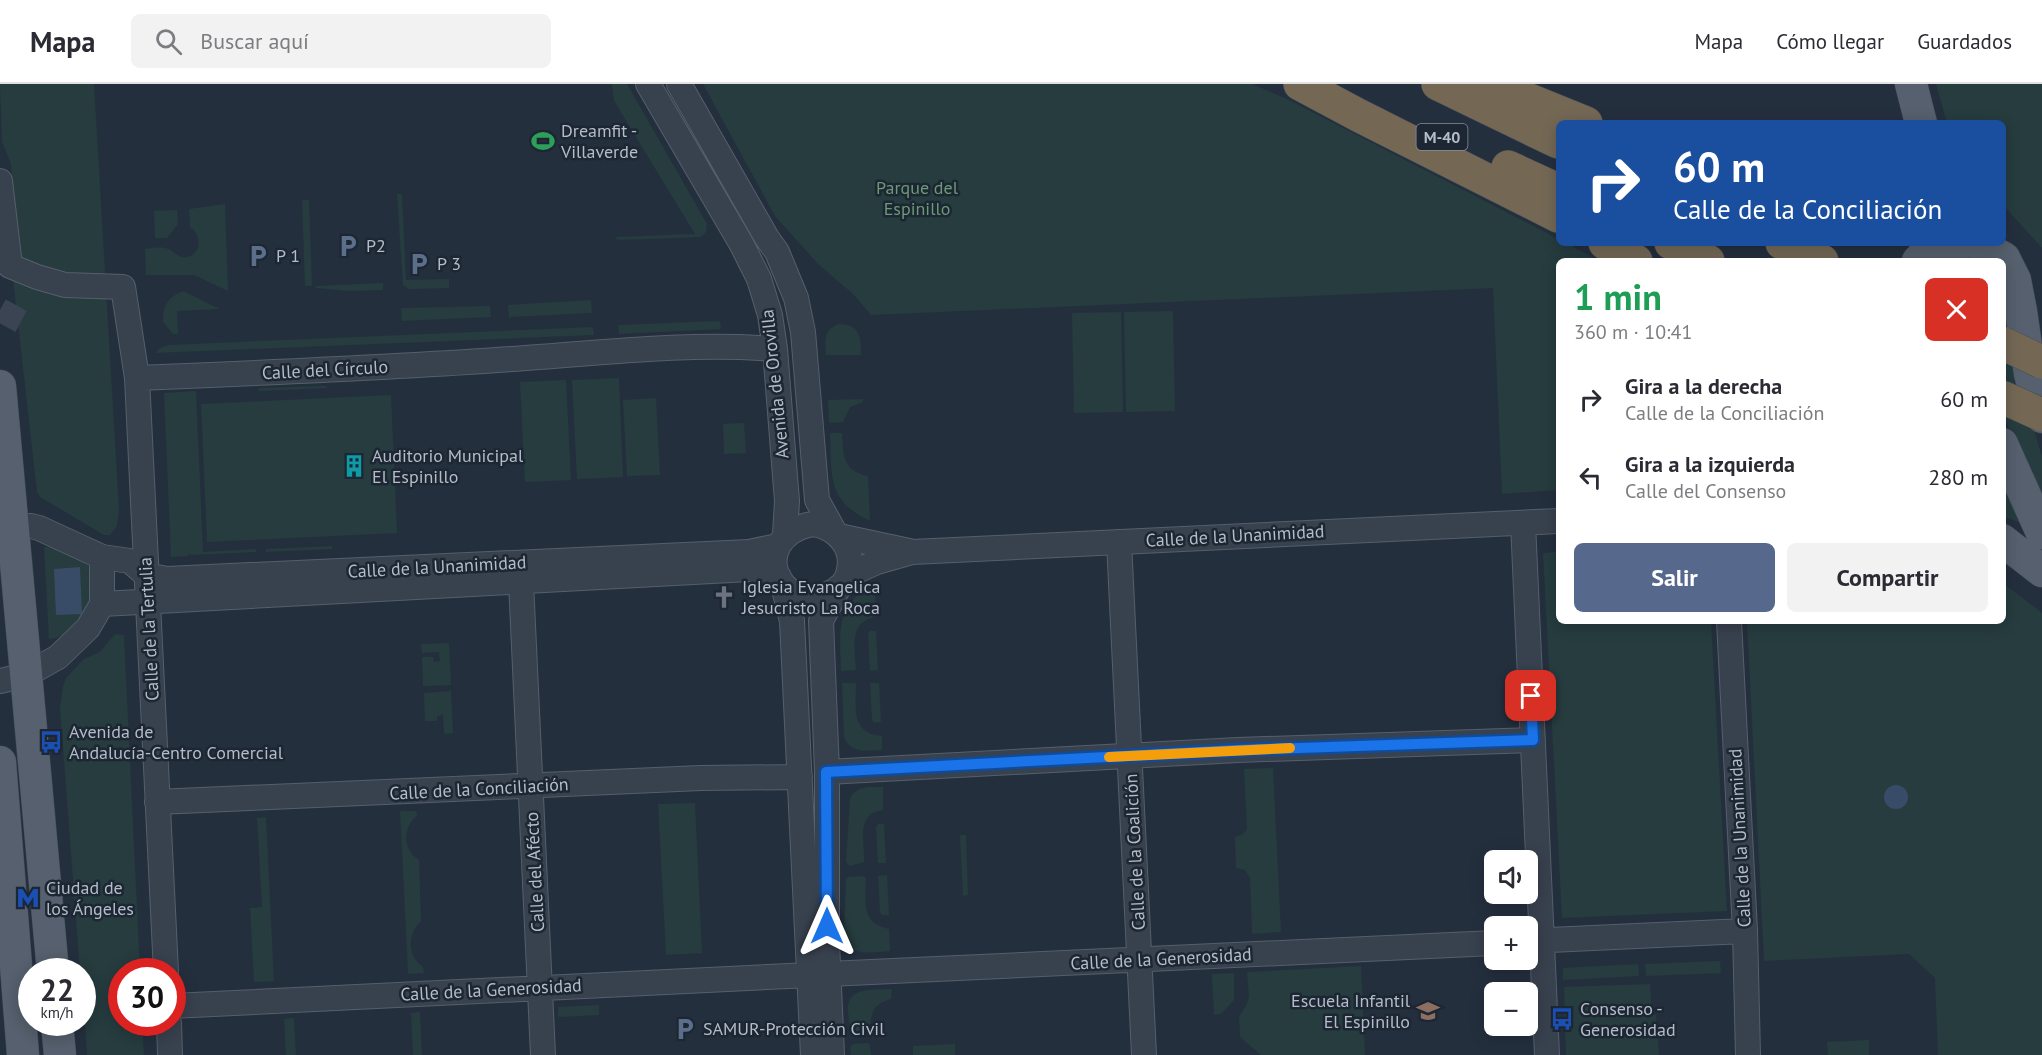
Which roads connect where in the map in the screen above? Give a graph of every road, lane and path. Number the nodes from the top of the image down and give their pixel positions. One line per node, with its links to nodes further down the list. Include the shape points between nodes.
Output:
1 (648, 84): 24 (street, Avenida de Orovilla, via 759,279)
2 (680, 84): 38 (street, Avenida de Orovilla, via 777,252 796,298 803,332 817,500)
3 (1300, 84): 13 (highway)
4 (1326, 84): 12 (highway, M-40)
5 (1438, 84): 10 (highway, M-40)
6 (1490, 84): 8 (highway)
7 (1911, 84): 9 (main road)
8 (1579, 120)
9 (1920, 120)
10 (1556, 141)
11 (0, 181): 28 (street, Calle de la Tertulia, via 10,266 65,285 123,287)
12 (1556, 189)
13 (1556, 215)
14 (1610, 246): 18 (highway)
15 (1677, 246): 19 (highway)
16 (1789, 246): 20 (highway)
17 (1932, 246): 21 (main road)
18 (1631, 258)
19 (1702, 258)
20 (1815, 258)
21 (1921, 258)
22 (2006, 266): 31 (main road, via 2014,280 2030,374)
23 (2006, 345): 26 (highway, bridge)
24 (775, 349): 25 (street, Calle del Círculo, via 735,346); 39 (street, Avenida de Orovilla, via 787,501)
25 (514, 359): 27 (street, Calle del Círculo); 28 (street, Calle del Círculo)
26 (2042, 362)
27 (241, 364)
28 (136, 378): 45 (street, Calle de la Tertulia)
29 (0, 387): 35 (main road)
30 (2006, 399): 31 (highway, bridge)
31 (2042, 416)
32 (2006, 453): 36 (main road)
33 (1556, 521): 34 (street, Calle de la Unanimidad)
34 (1523, 523): 40 (street, Calle de la Unanimidad); 53 (street)
35 (7, 528): 43 (street, Calle de la Unanimidad, via 39,528); 52 (main road)
36 (2042, 531): 37 (main road)
37 (2006, 533)
38 (837, 534): 39 (street, via 813,524 800,526); 42 (street, Calle de la Unanimidad); 47 (street, via 849,554)
39 (782, 541): 45 (street, Calle de la Unanimidad, via 749,552 182,579); 46 (street, via 775,560)
40 (1119, 542): 42 (street, Calle de la Unanimidad); 54 (street, Calle de la Coalición)
41 (2006, 543): 44 (main road)
42 (912, 552): 47 (street, Calle de la Unanimidad, via 877,562)
43 (102, 557): 45 (street, Calle de la Unanimidad, via 130,561); 50 (street)
44 (2042, 571)
45 (146, 575): 49 (street, Calle de la Tertulia)
46 (781, 581): 47 (street, via 793,593 811,598 824,596); 48 (street, Calle de la Unanimidad, via 749,569); 57 (street, via 792,621)
47 (843, 581): 56 (street, via 821,621)
48 (521, 582): 49 (street, Calle de la Unanimidad); 58 (street, Calle del Afécto)
49 (148, 602): 50 (street, Calle de la Unanimidad); 59 (street, Calle de la Tertulia)
50 (102, 604): 52 (street, via 88,628 58,657)
51 (1729, 624): 61 (street, Calle de la Unanimidad)
52 (13, 678): 64 (main road)
53 (1533, 740): 54 (street); 60 (street)
54 (1130, 756): 56 (street); 66 (street, Calle de la Coalición)
55 (0, 762): 73 (main road)
56 (826, 772): 68 (street)
57 (800, 777): 58 (street, Calle de la Conciliación); 68 (street)
58 (531, 787): 59 (street, Calle de la Conciliación); 69 (street, Calle del Afécto)
59 (157, 802): 65 (street, Calle de la Tertulia)
60 (1534, 916)
61 (1744, 931): 62 (street); 81 (street, Calle de la Unanimidad)
62 (1538, 940)
63 (1484, 943): 66 (street, Calle de la Generosidad)
64 (51, 958)
65 (165, 958)
66 (1140, 960): 68 (street, Calle de la Generosidad); 79 (street, Calle de la Coalición)
67 (1537, 970): 80 (street)
68 (819, 975): 69 (street, Calle de la Generosidad); 77 (street); 78 (street)
69 (541, 988): 70 (street, Calle de la Generosidad); 76 (street, Calle del Afécto)
70 (186, 1005)
71 (58, 1036): 74 (main road)
72 (169, 1036): 75 (street)
73 (23, 1055)
74 (60, 1055)
75 (170, 1055)
76 (543, 1055)
77 (813, 1055)
78 (832, 1055)
79 (1144, 1055)
80 (1547, 1055)
81 (1748, 1055)

